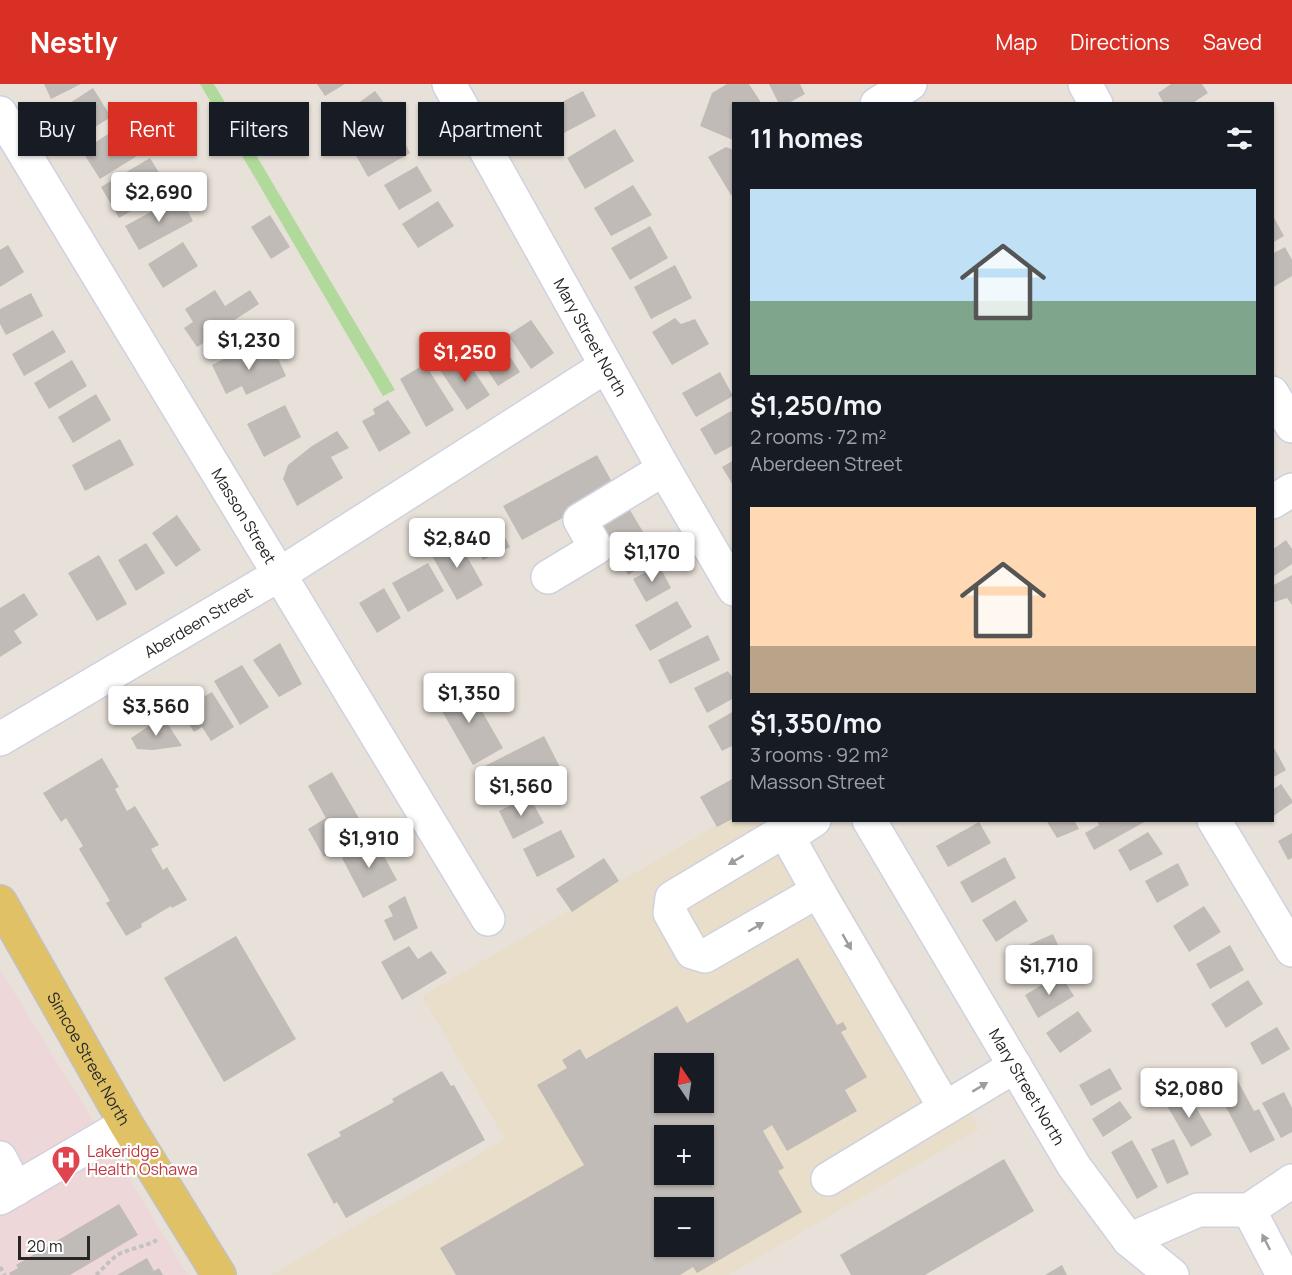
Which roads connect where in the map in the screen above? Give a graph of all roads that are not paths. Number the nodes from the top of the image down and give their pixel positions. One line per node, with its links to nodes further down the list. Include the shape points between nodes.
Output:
1 (449, 84): 7 (street, Mary Street North)
2 (910, 84): 4 (street)
3 (1085, 84): 5 (street)
4 (880, 102)
5 (1095, 102)
6 (0, 113): 13 (street, Masson Street)
7 (606, 366): 10 (street, Mary Street North); 13 (street, Aberdeen Street)
8 (1274, 396): 9 (street)
9 (1292, 426)
10 (664, 469): 14 (street, via 580,520 596,548); 15 (street, Mary Street North)
11 (1292, 490): 12 (street)
12 (1274, 501)
13 (280, 574): 16 (street, Aberdeen Street); 22 (street, Masson Street)
14 (548, 577)
15 (732, 586)
16 (0, 739)
17 (870, 822): 24 (street, Mary Street North)
18 (1215, 822): 23 (street)
19 (801, 829): 20 (street); 20 (street, one-way to 20, via 774,837 672,898 670,913 692,952 705,956)
20 (818, 891): 25 (street, one-way to 25)
21 (0, 902): 26 (main road, Simcoe Street North)
22 (488, 919)
23 (1292, 950)
24 (1014, 1066): 25 (street, one-way to 24); 32 (street, Mary Street North, via 1074,1166)
25 (945, 1108): 28 (street)
26 (126, 1124): 30 (street); 33 (main road, Simcoe Street North)
27 (0, 1158): 30 (street)
28 (828, 1179)
29 (1292, 1181): 31 (street)
30 (8, 1193)
31 (1249, 1210): 32 (street, via 1198,1210); 35 (street, one-way to 31)
32 (1129, 1240): 34 (street, Mary Street North)
33 (219, 1275)
34 (1172, 1275)
35 (1283, 1275)

